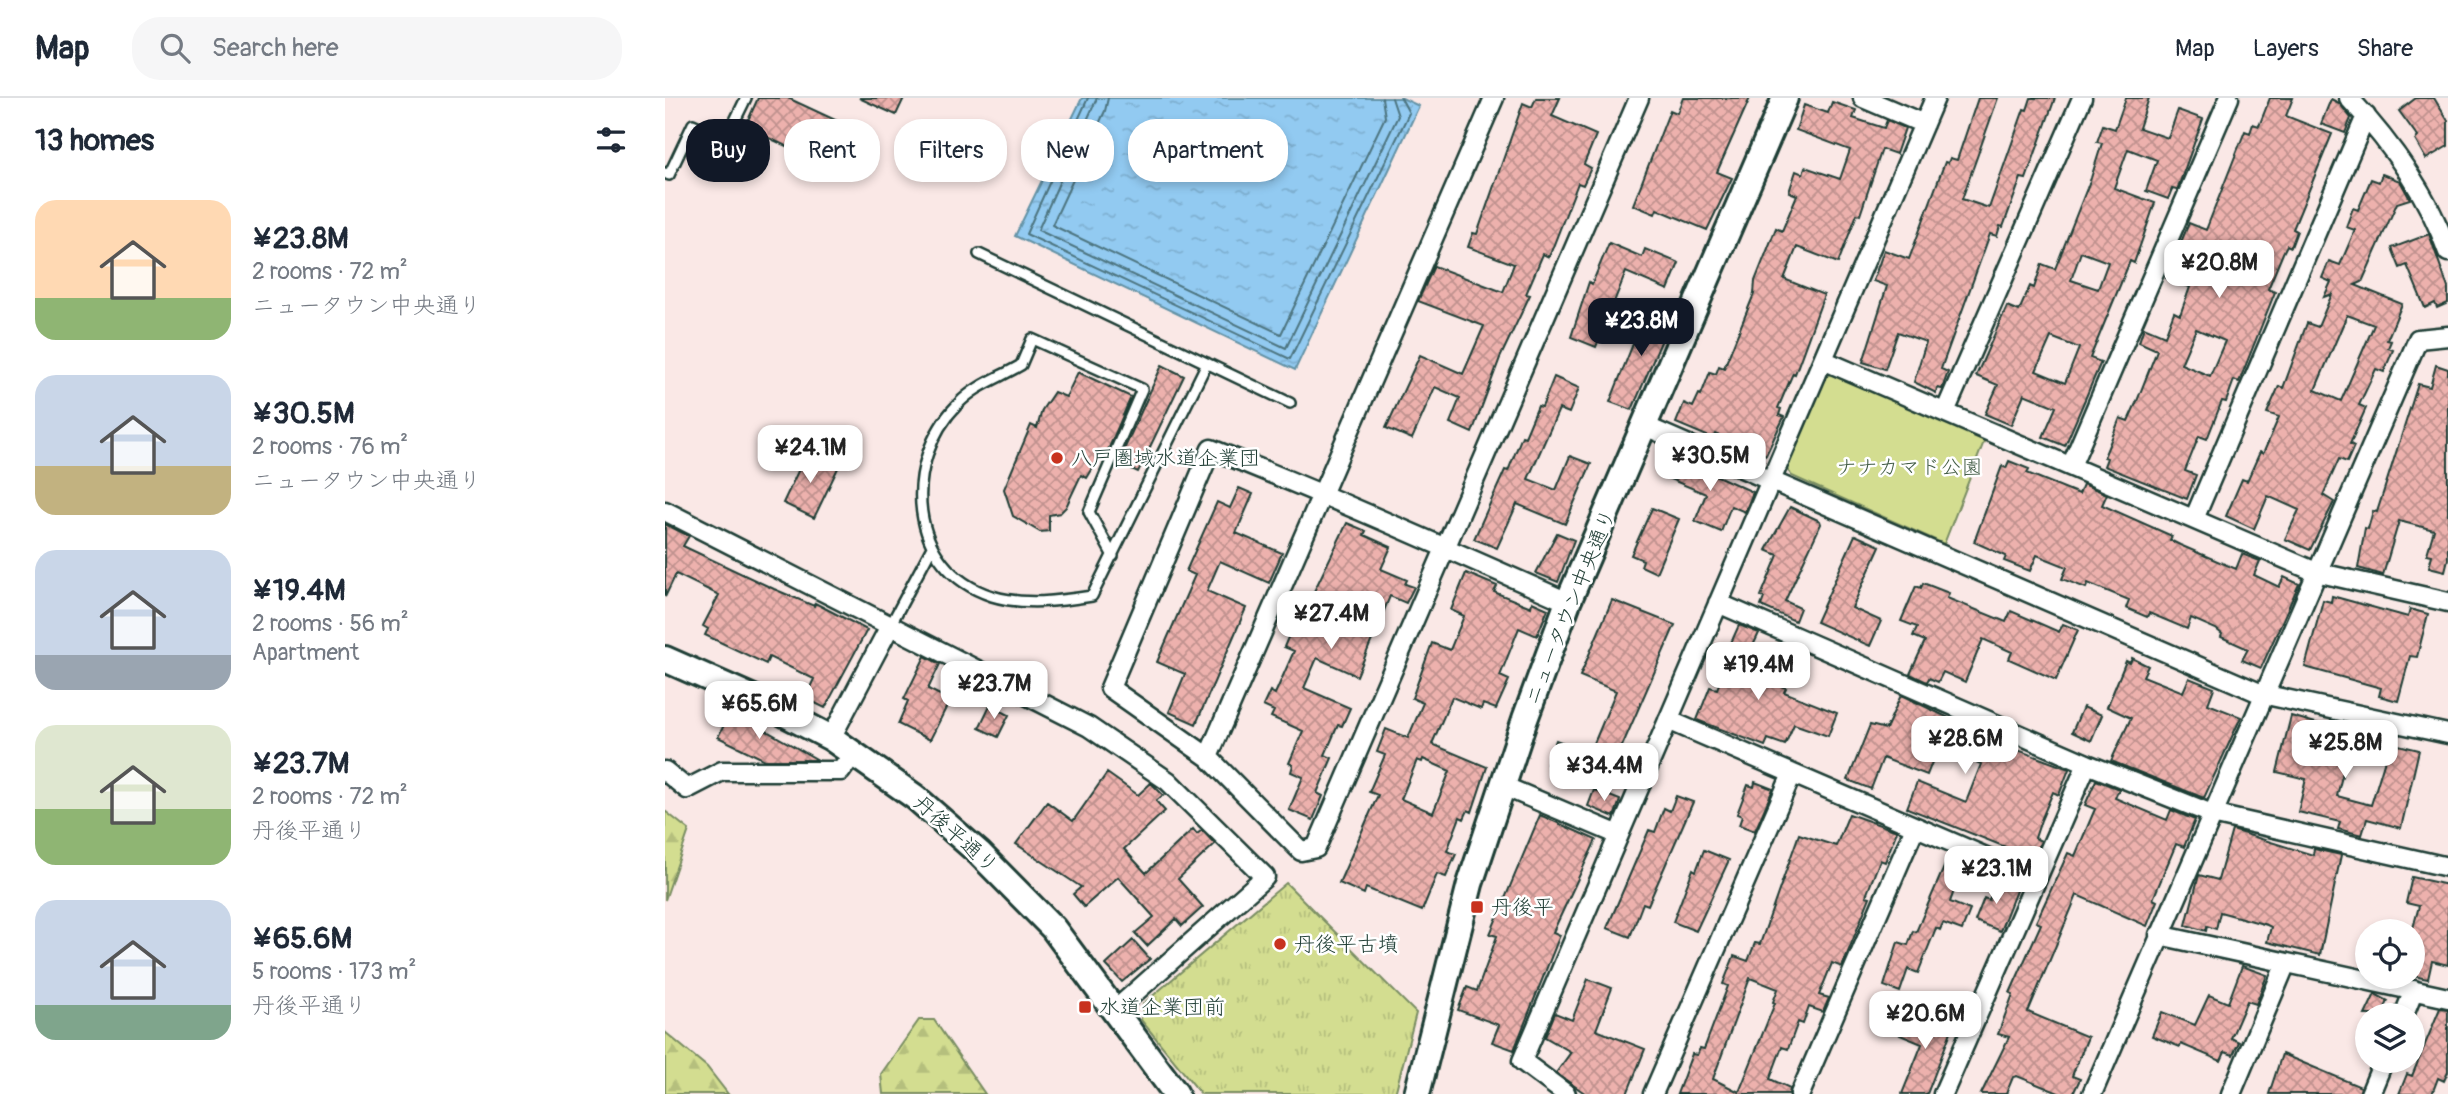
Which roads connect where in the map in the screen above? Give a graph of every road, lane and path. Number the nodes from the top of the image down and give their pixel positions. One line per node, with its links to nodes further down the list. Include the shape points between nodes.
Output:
1 (746, 98): 12 (lane, via 726,139 694,124 669,175)
2 (1494, 98): 23 (street)
3 (1639, 98): 26 (street)
4 (1785, 98): 20 (street, ニュータウン中央通り)
5 (1863, 98): 11 (street)
6 (1935, 98): 11 (street)
7 (2082, 98): 19 (street)
8 (2229, 98): 21 (street)
9 (2349, 98): 10 (street)
10 (2366, 116): 13 (street, via 2401,160); 25 (street)
11 (1924, 124): 16 (street)
12 (665, 173)
13 (2448, 252)
14 (979, 254): 17 (lane)
15 (2448, 336): 29 (street, via 2418,339)
16 (1823, 360): 19 (street); 22 (street)
17 (1207, 363): 18 (lane); 28 (lane)
18 (1290, 403)
19 (1945, 412): 21 (street)
20 (1645, 426): 22 (street); 30 (street, ニュータウン中央通り)
21 (2071, 466): 25 (street)
22 (1770, 481): 32 (street); 35 (street)
23 (1322, 494): 26 (street); 40 (street); 40 (street, via 1212,449 1110,688)
24 (665, 511): 33 (street)
25 (2194, 519): 29 (street)
26 (1444, 548): 30 (street); 40 (street, via 1316,848 1301,851)
27 (931, 549): 28 (lane, via 946,569 991,596 1052,602 1092,596); 28 (lane, via 920,484 941,424 958,403 986,382 1021,365 1032,339 1142,389 1089,512); 33 (lane)
28 (1113, 555)
29 (2316, 572): 31 (street); 35 (street)
30 (1569, 602): 44 (street, ニュータウン中央通り)
31 (2448, 602)
32 (1718, 603): 36 (street); 41 (street)
33 (890, 626): 38 (street); 55 (street, via 1089,727 1168,781 1265,877)
34 (665, 659): 38 (street, 丹後平通り)
35 (2262, 694): 37 (street); 45 (street)
36 (1668, 720): 43 (street); 47 (street)
37 (2448, 734)
38 (831, 738): 39 (street, 丹後平通り)
39 (853, 754): 42 (street, via 841,771 722,771 687,789); 55 (street, 丹後平通り, via 915,797 979,853 1053,928)
40 (1208, 757)
41 (2087, 764): 45 (street); 49 (street)
42 (665, 771)
43 (1792, 774): 46 (street); 60 (street)
44 (1501, 785): 47 (street); 58 (street, ニュータウン中央通り, via 1470,884)
45 (2212, 814): 48 (street); 50 (street)
46 (1915, 827): 49 (street); 61 (street)
47 (1619, 835): 59 (street, via 1522,1061)
48 (2448, 867)
49 (2037, 879): 62 (street)
50 (2159, 935): 51 (street); 63 (street)
51 (2286, 963): 52 (street); 64 (street)
52 (2414, 990): 53 (street); 54 (street)
53 (2448, 998)
54 (2409, 1003)
55 (1113, 1012): 57 (street, 丹後平通り)
56 (2379, 1073): 65 (street)
57 (1176, 1094)
58 (1417, 1094)
59 (1566, 1094)
60 (1653, 1094)
61 (1800, 1094)
62 (1943, 1094)
63 (2092, 1094)
64 (2231, 1094)
65 (2370, 1094)

